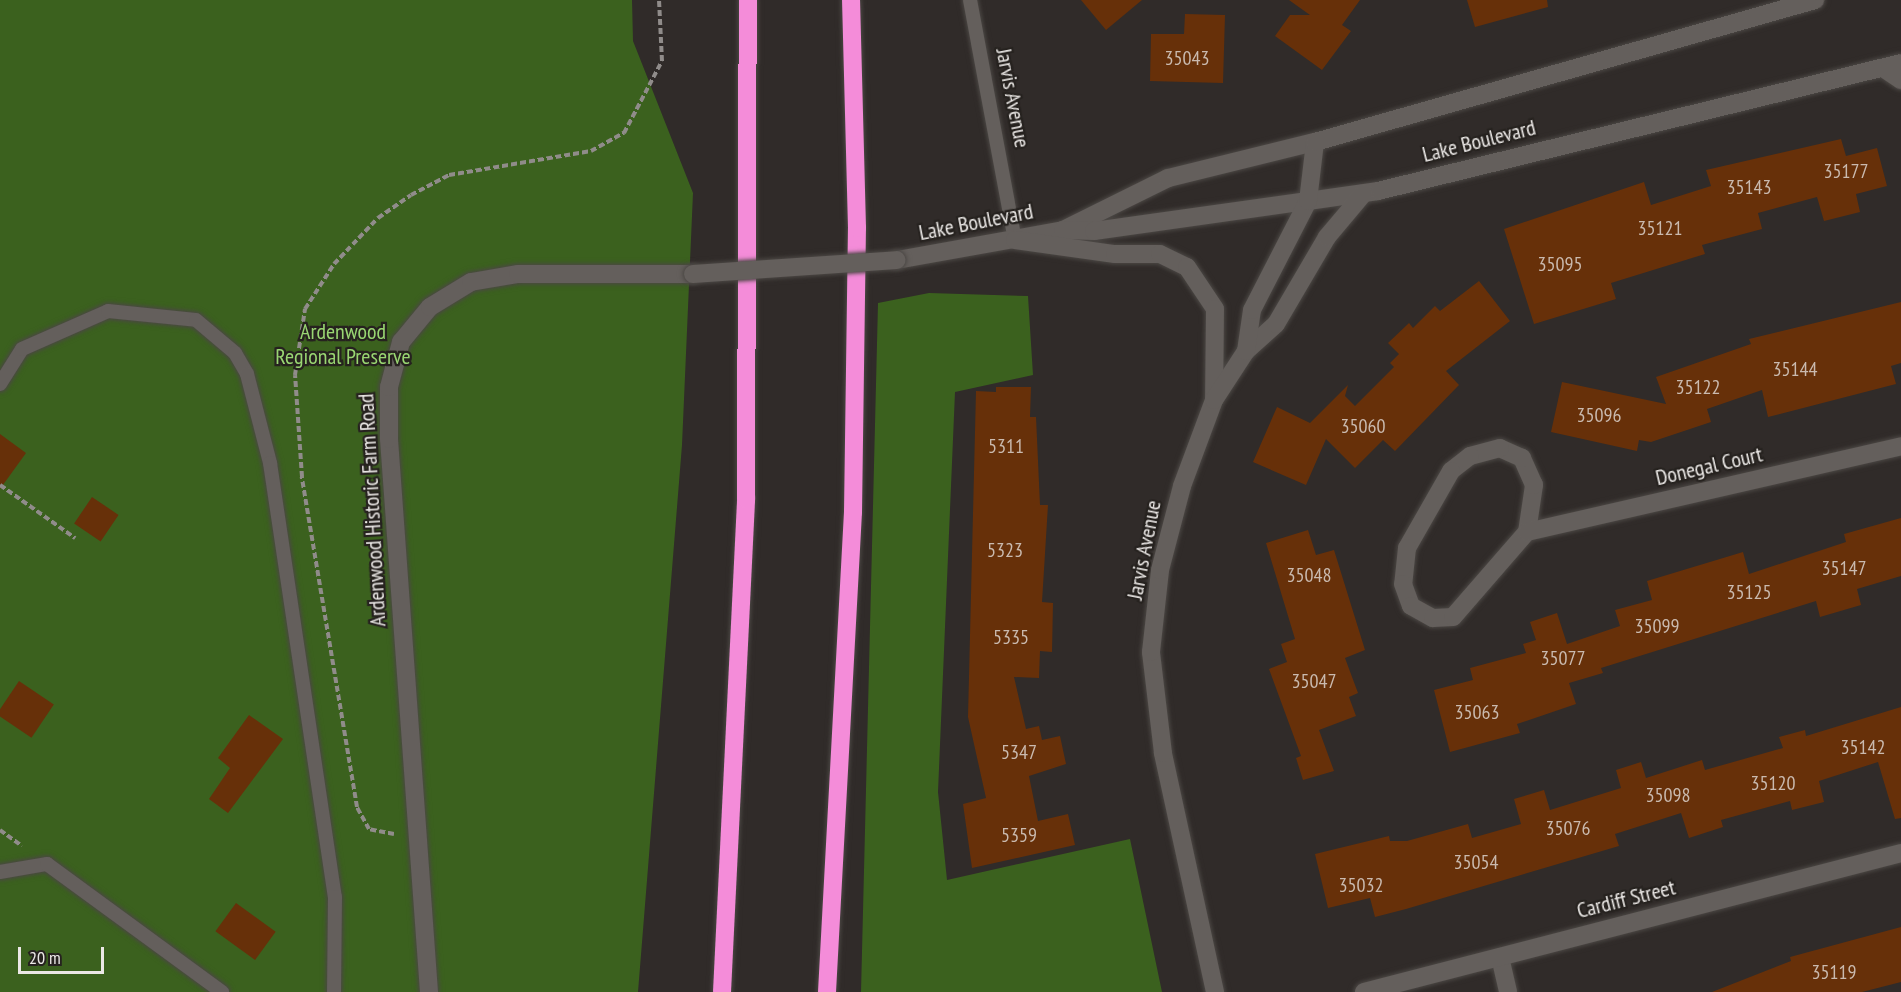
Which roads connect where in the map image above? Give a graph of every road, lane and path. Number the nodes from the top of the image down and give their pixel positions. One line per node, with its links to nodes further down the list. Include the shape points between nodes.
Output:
1 (748, 0): 27 (highway, via 746,499)
2 (851, 0): 28 (highway, via 857,228 853,512)
3 (970, 0): 12 (lane, Jarvis Avenue)
4 (1815, 0): 8 (street, Lake Boulevard)
5 (1901, 63): 6 (street, Lake Boulevard)
6 (1882, 68): 7 (street); 9 (street, Lake Boulevard)
7 (1901, 80)
8 (1315, 142): 10 (street, Jarvis Avenue); 11 (street, Lake Boulevard, via 1168,178)
9 (1364, 193): 10 (street, Lake Boulevard); 14 (street, via 1332,228 1276,324)
10 (1308, 201): 11 (street, Lake Boulevard, via 1106,229); 14 (street, Jarvis Avenue, via 1252,310)
11 (1063, 230): 12 (street, Lake Boulevard)
12 (1016, 240): 13 (street, Lake Boulevard, bridge, via 897,260); 16 (street, via 1115,254 1160,254 1187,267 1215,309)
13 (693, 274): 26 (street, Ardenwood Historic Farm Road, via 518,274 471,282 430,307 401,342 389,387 389,439)
14 (1246, 351): 16 (street, Jarvis Avenue)
15 (0, 384): 25 (lane, via 22,349 108,311 196,320 235,353 247,374 270,463 335,897)
16 (1214, 400): 29 (street, Jarvis Avenue, via 1182,486 1160,570 1151,652 1162,753)
17 (1901, 446): 19 (street, Donegal Court)
18 (0, 485): 20 (path)
19 (1527, 532): 19 (street, via 1534,485 1522,458 1500,448 1470,456 1451,471 1407,548 1403,584 1411,606 1433,618 1453,617)
20 (75, 538)
21 (1901, 853): 23 (street, Cardiff Street)
22 (0, 872): 24 (lane, via 47,864)
23 (1500, 957): 30 (street, Cardiff Street); 31 (street)
24 (222, 992)
25 (334, 992)
26 (429, 992)
27 (722, 992)
28 (827, 992)
29 (1215, 992)
30 (1364, 992)
31 (1508, 992)

